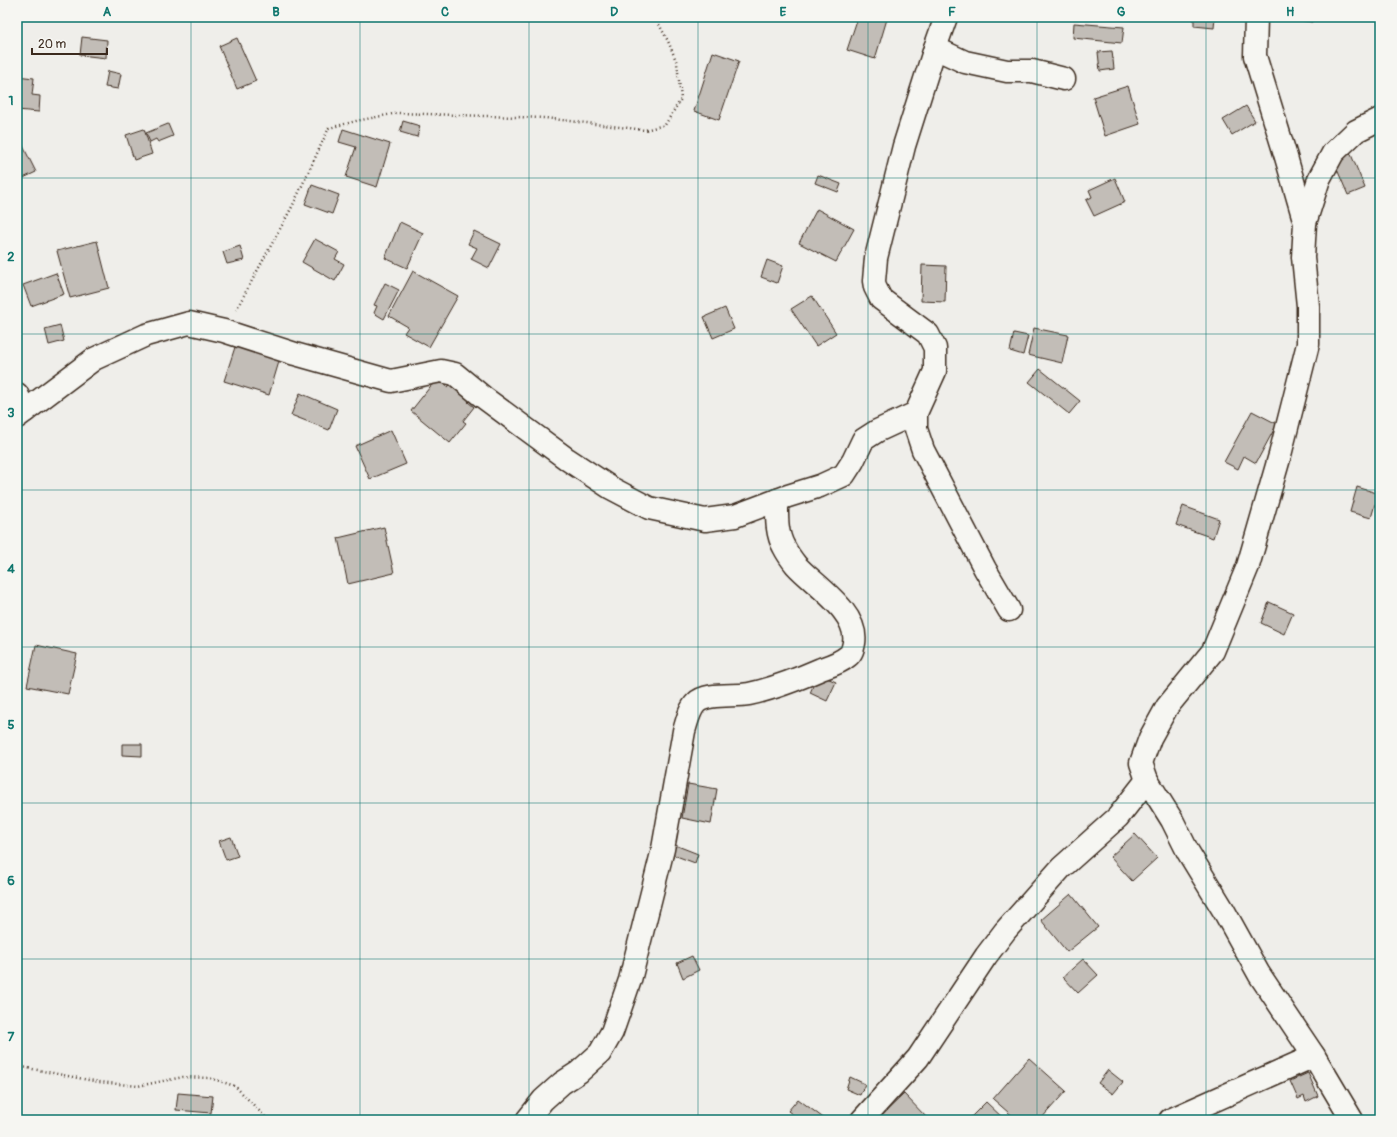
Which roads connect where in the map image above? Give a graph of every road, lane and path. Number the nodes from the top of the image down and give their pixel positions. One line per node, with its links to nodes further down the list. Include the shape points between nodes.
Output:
1 (655, 17): 8 (path, via 677,63 681,99 665,125 645,130 545,118 398,113 329,128 293,205)
2 (946, 17): 4 (street)
3 (1256, 17): 7 (street, via 1255,56)
4 (935, 48): 5 (street, via 965,62 1007,71 1032,71); 10 (street, via 904,146 876,258 874,281 881,299 928,334 935,348 935,371)
5 (1064, 80)
6 (1380, 119): 7 (street, via 1356,131 1333,153 1319,179)
7 (1305, 223): 13 (street, via 1303,257 1308,306 1308,344 1280,455 1248,566 1213,651 1167,707 1150,738 1141,763)
8 (224, 331): 9 (street, via 189,323 146,335 94,359); 11 (street, via 391,382 441,371 455,374 567,459 611,488 649,508 705,520 735,516)
9 (20, 408)
10 (916, 413): 11 (street, via 877,430 863,440 844,475); 12 (street, via 916,429 923,450)
11 (777, 500): 17 (street, via 778,529 784,547 796,565 847,616 854,633 853,648 842,661 792,681 755,693 708,697 696,703 684,731 663,849 630,980 612,1032 600,1053 543,1100)
12 (1009, 610)
13 (1147, 780): 14 (street, via 1259,974); 18 (street, via 1118,817 1061,868 1005,931 918,1058)
14 (1314, 1056): 19 (street); 20 (street)
15 (17, 1066): 16 (path, via 99,1082 138,1086 183,1077 210,1078 235,1086)
16 (268, 1120)
17 (527, 1120)
18 (862, 1120)
19 (1170, 1120)
20 (1352, 1120)

